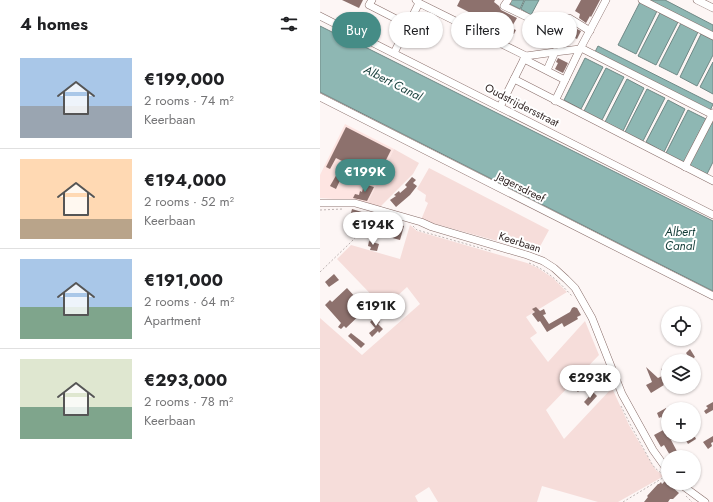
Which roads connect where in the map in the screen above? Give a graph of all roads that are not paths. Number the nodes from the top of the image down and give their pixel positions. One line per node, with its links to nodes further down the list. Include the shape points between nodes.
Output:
1 (372, 0): 9 (street, via 369,5)
2 (508, 0): 11 (street, via 504,6 554,30 569,18)
3 (606, 0): 11 (street)
4 (642, 0): 12 (street)
5 (697, 0): 7 (street)
6 (417, 2): 8 (street); 17 (street)
7 (713, 8)
8 (413, 12)
9 (389, 15)
10 (320, 16): 16 (street, Oudstrijdersstraat)
11 (590, 31): 14 (street)
12 (713, 36)
13 (396, 48): 16 (street)
14 (581, 49): 15 (street); 20 (street); 24 (street)
15 (555, 52): 17 (street); 18 (street)
16 (394, 53): 23 (street, Oudstrijdersstraat)
17 (525, 58): 18 (street); 19 (street)
18 (547, 70): 20 (street)
19 (514, 79): 22 (street); 23 (street)
20 (565, 80): 22 (street)
21 (320, 97): 29 (street, Jagersdreef)
22 (556, 101): 25 (street)
23 (500, 107): 28 (street, Oudstrijdersstraat)
24 (713, 115): 25 (street)
25 (685, 167): 26 (street)
26 (713, 181)
27 (320, 203): 30 (street, Keerbaan, via 354,203 376,209 527,255 554,268 575,288 592,318 622,394)
28 (713, 215)
29 (713, 296)
30 (661, 464)
31 (689, 490): 32 (street)
32 (705, 502)

